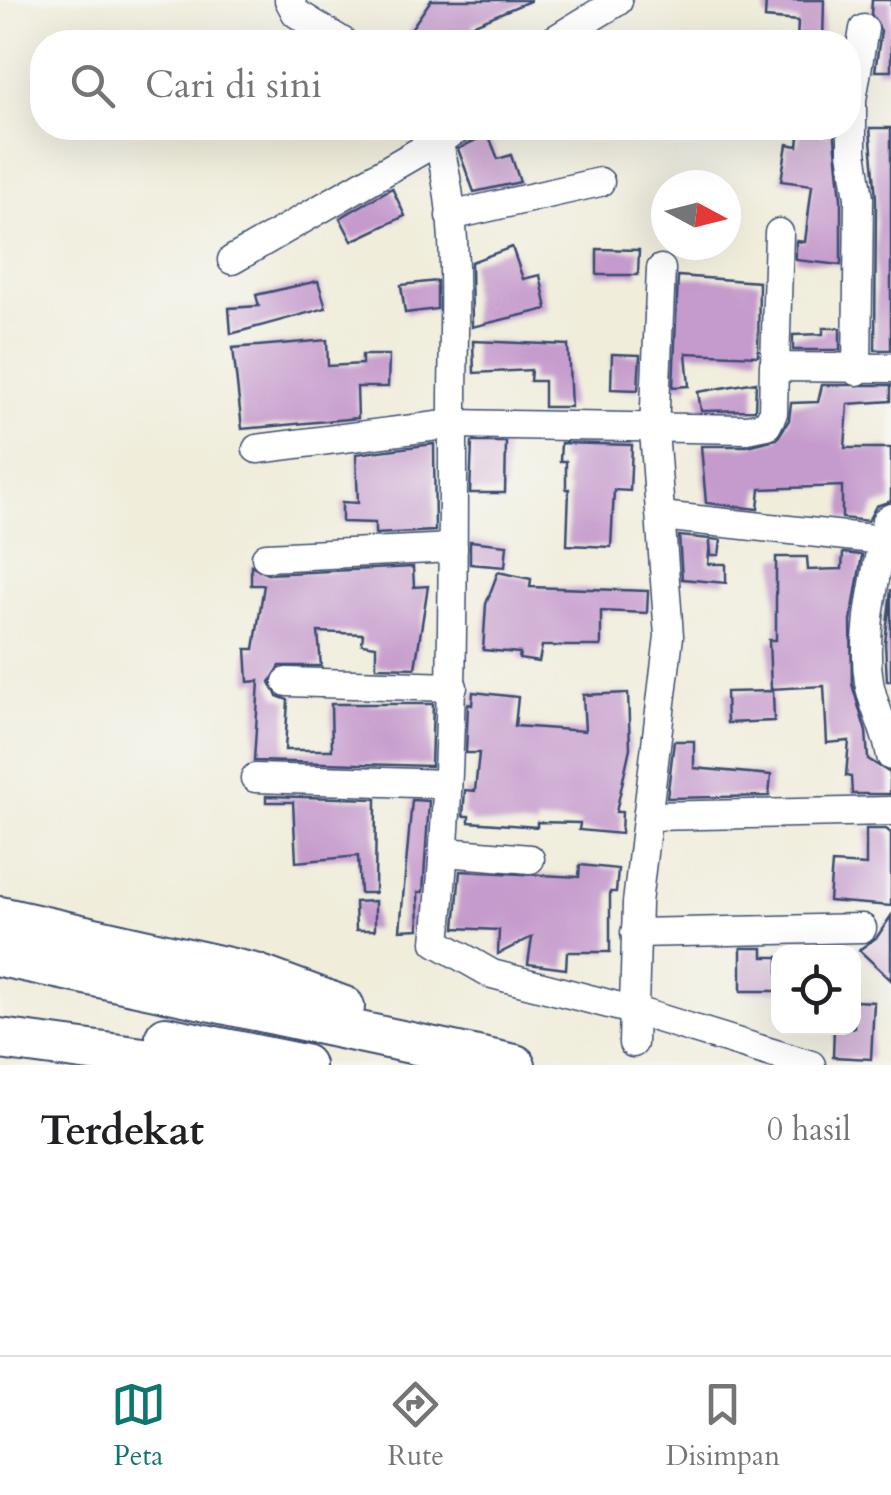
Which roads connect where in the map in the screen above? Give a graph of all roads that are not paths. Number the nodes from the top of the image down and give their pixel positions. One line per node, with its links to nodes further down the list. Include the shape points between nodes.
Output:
1 (289, 0): 4 (street, via 296,13)
2 (618, 1): 5 (street)
3 (864, 29): 6 (street)
4 (324, 30)
5 (571, 30)
6 (861, 47)
7 (431, 140): 13 (street)
8 (445, 140): 11 (street)
9 (855, 140): 17 (street)
10 (600, 182): 11 (street)
11 (450, 216): 18 (street)
12 (779, 233): 15 (street)
13 (232, 260)
14 (660, 269): 19 (street)
15 (774, 366): 17 (street); 19 (street, via 767,425)
16 (891, 368): 17 (street)
17 (857, 371)
18 (453, 424): 19 (street); 20 (street); 23 (street)
19 (654, 430): 21 (street)
20 (257, 449)
21 (661, 516): 22 (street); 31 (street, via 670,636)
22 (887, 529): 27 (street, via 866,648)
23 (454, 548): 24 (street); 26 (street)
24 (266, 557)
25 (287, 682): 26 (street)
26 (453, 687): 29 (street)
27 (891, 756)
28 (255, 778): 29 (street)
29 (447, 784): 32 (street)
30 (891, 812): 31 (street)
31 (650, 816): 36 (street)
32 (445, 852): 33 (street); 38 (street, via 436,942 492,974)
33 (530, 858)
34 (0, 916): 42 (highway, via 255,974)
35 (862, 928): 36 (street)
36 (635, 933): 38 (street)
37 (0, 956): 42 (highway)
38 (632, 1010): 41 (street); 46 (street)
39 (142, 1032): 44 (highway)
40 (0, 1039): 43 (highway)
41 (633, 1043)
42 (470, 1054): 45 (highway)
43 (196, 1065)
44 (304, 1065)
45 (515, 1065)
46 (811, 1065)

